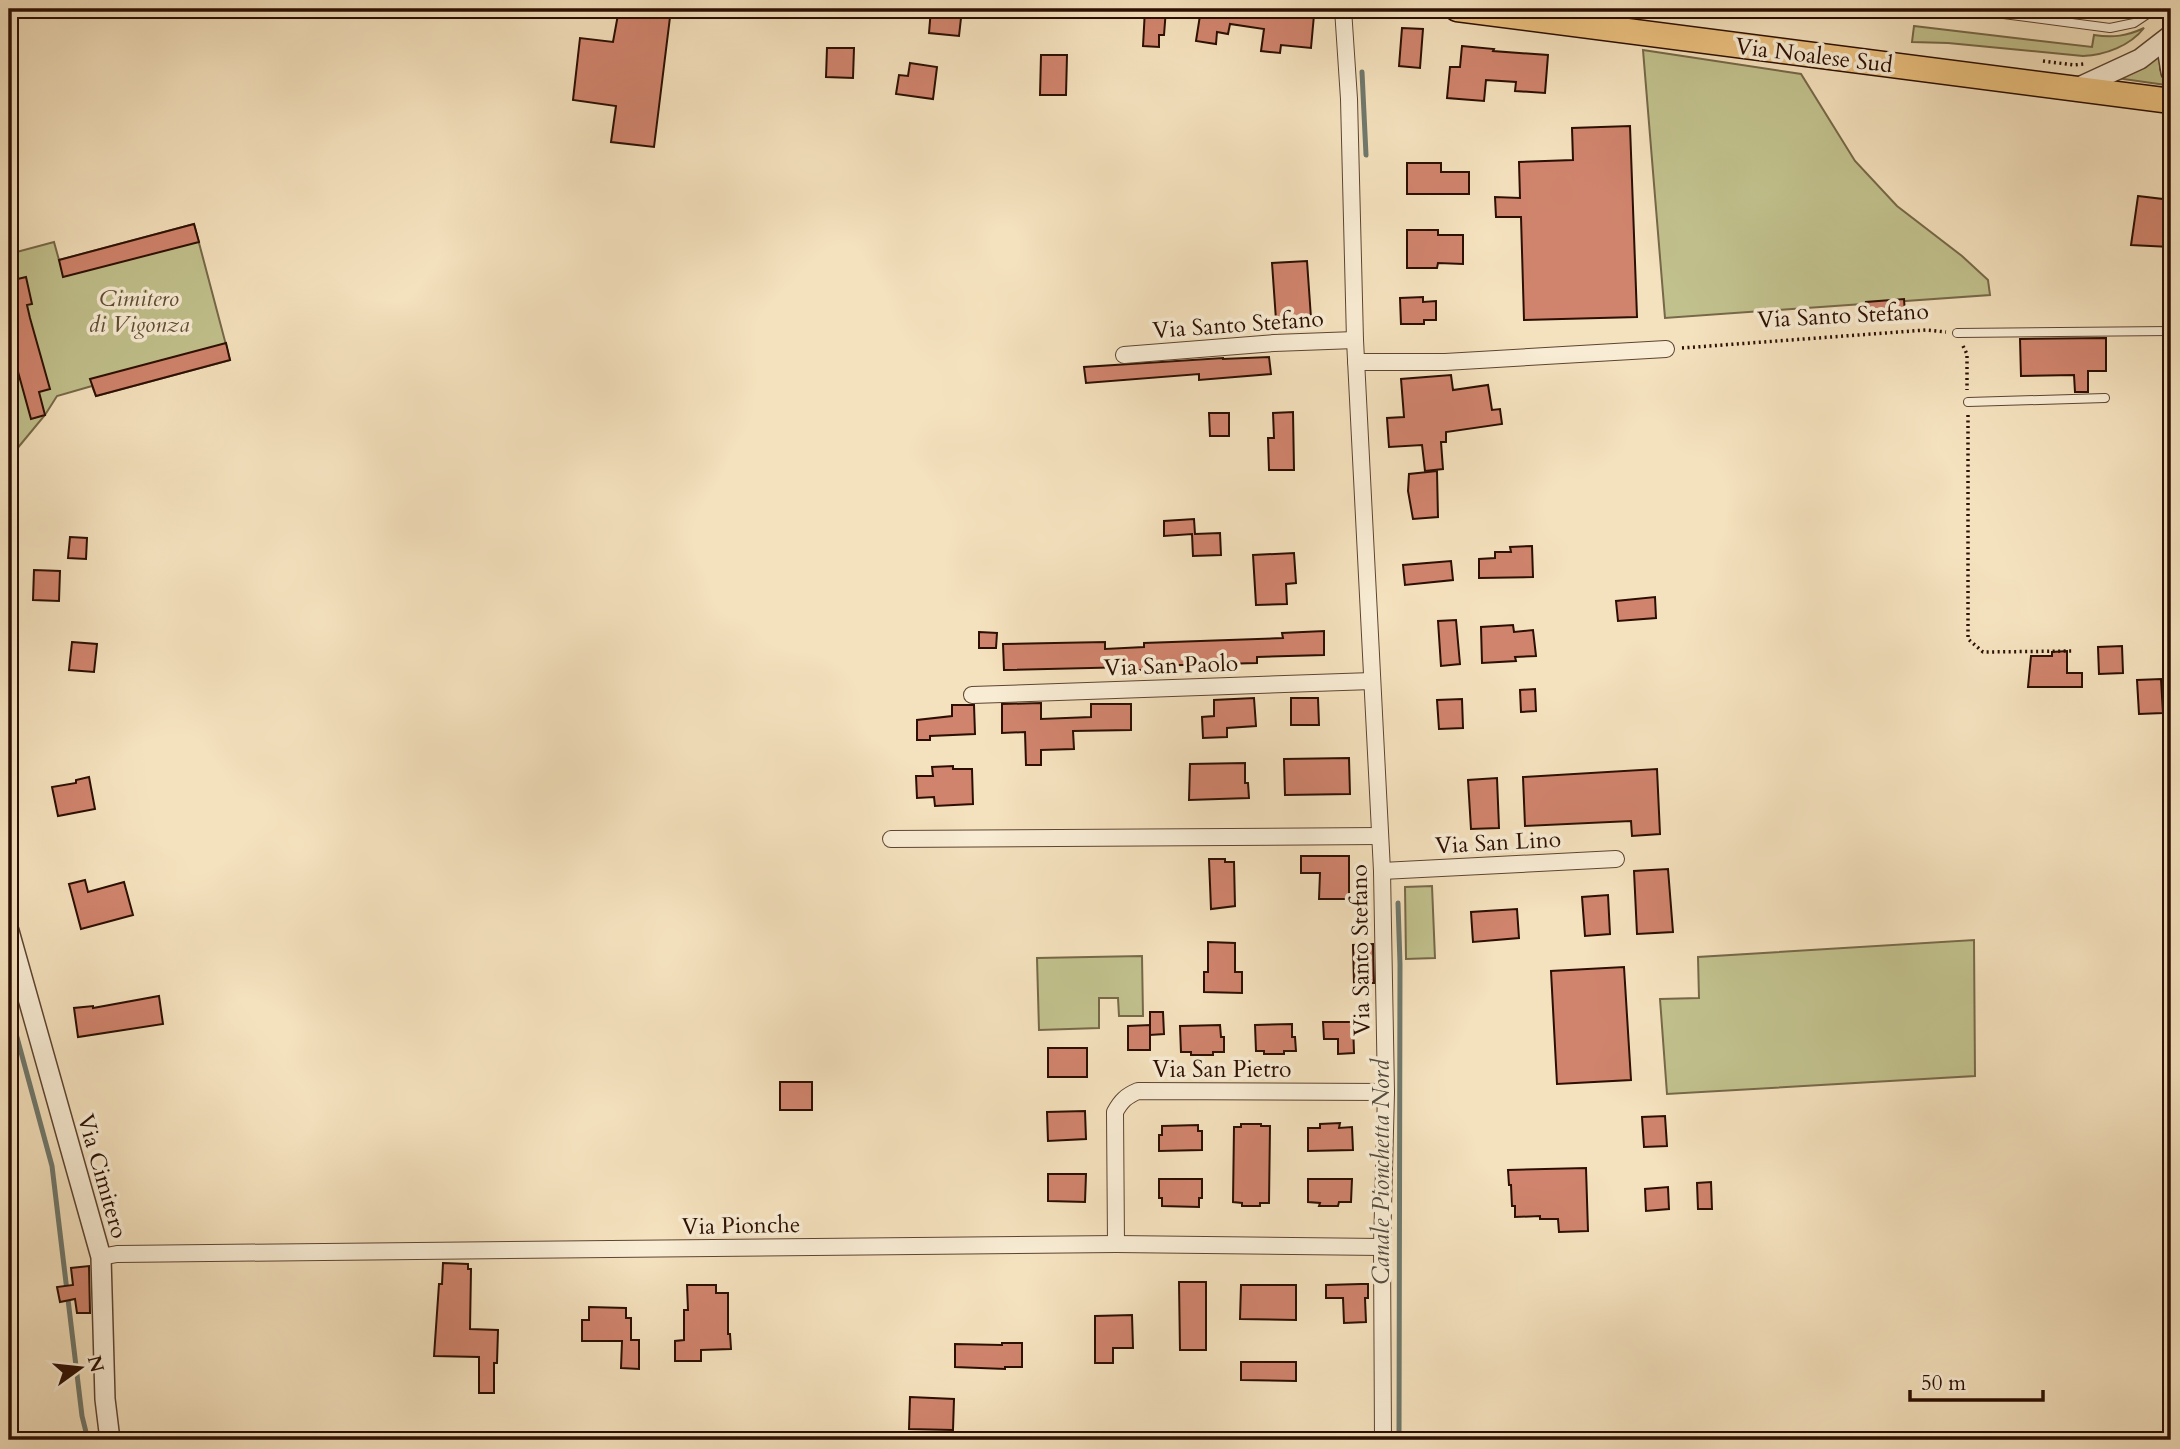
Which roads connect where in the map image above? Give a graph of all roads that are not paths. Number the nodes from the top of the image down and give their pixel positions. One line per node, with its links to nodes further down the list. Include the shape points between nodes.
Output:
1 (1343, 9): 11 (street, Via Santo Stefano)
2 (1457, 9): 7 (main road, Via Noalese Sud)
3 (1965, 9): 4 (lane, via 2110,28 2134,23)
4 (2155, 9)
5 (2171, 35): 6 (street); 7 (street, via 2140,59)
6 (2171, 72)
7 (2075, 89): 8 (main road, Via Noalese Sud)
8 (2171, 101)
9 (2171, 331): 10 (lane)
10 (1957, 333)
11 (1355, 340): 13 (street, Via Santo Stefano); 14 (street, Via Santo Stefano)
12 (1665, 349): 14 (street, via 1445,362)
13 (1124, 355)
14 (1356, 362): 17 (street, Via Santo Stefano)
15 (2105, 398): 16 (lane)
16 (1968, 402)
17 (1372, 681): 18 (street, Via San Paolo); 19 (street, Via Santo Stefano)
18 (972, 695)
19 (1380, 836): 20 (street, Via Santo Stefano); 22 (street, Via Santo Stefano)
20 (891, 839)
21 (1616, 859): 22 (street, Via San Lino)
22 (1382, 871): 24 (street, Via Santo Stefano)
23 (9, 931): 27 (street, Via Cimitero)
24 (1386, 1092): 25 (street, Via San Pietro, via 1138,1091 1128,1095 1115,1112); 26 (street, Via Santo Stefano)
25 (1116, 1244): 26 (street, Via Pionche); 27 (street, Via Pionche)
26 (1382, 1247): 29 (street, Via Santo Stefano)
27 (101, 1257): 28 (street, Via Cimitero)
28 (110, 1440)
29 (1383, 1440)

